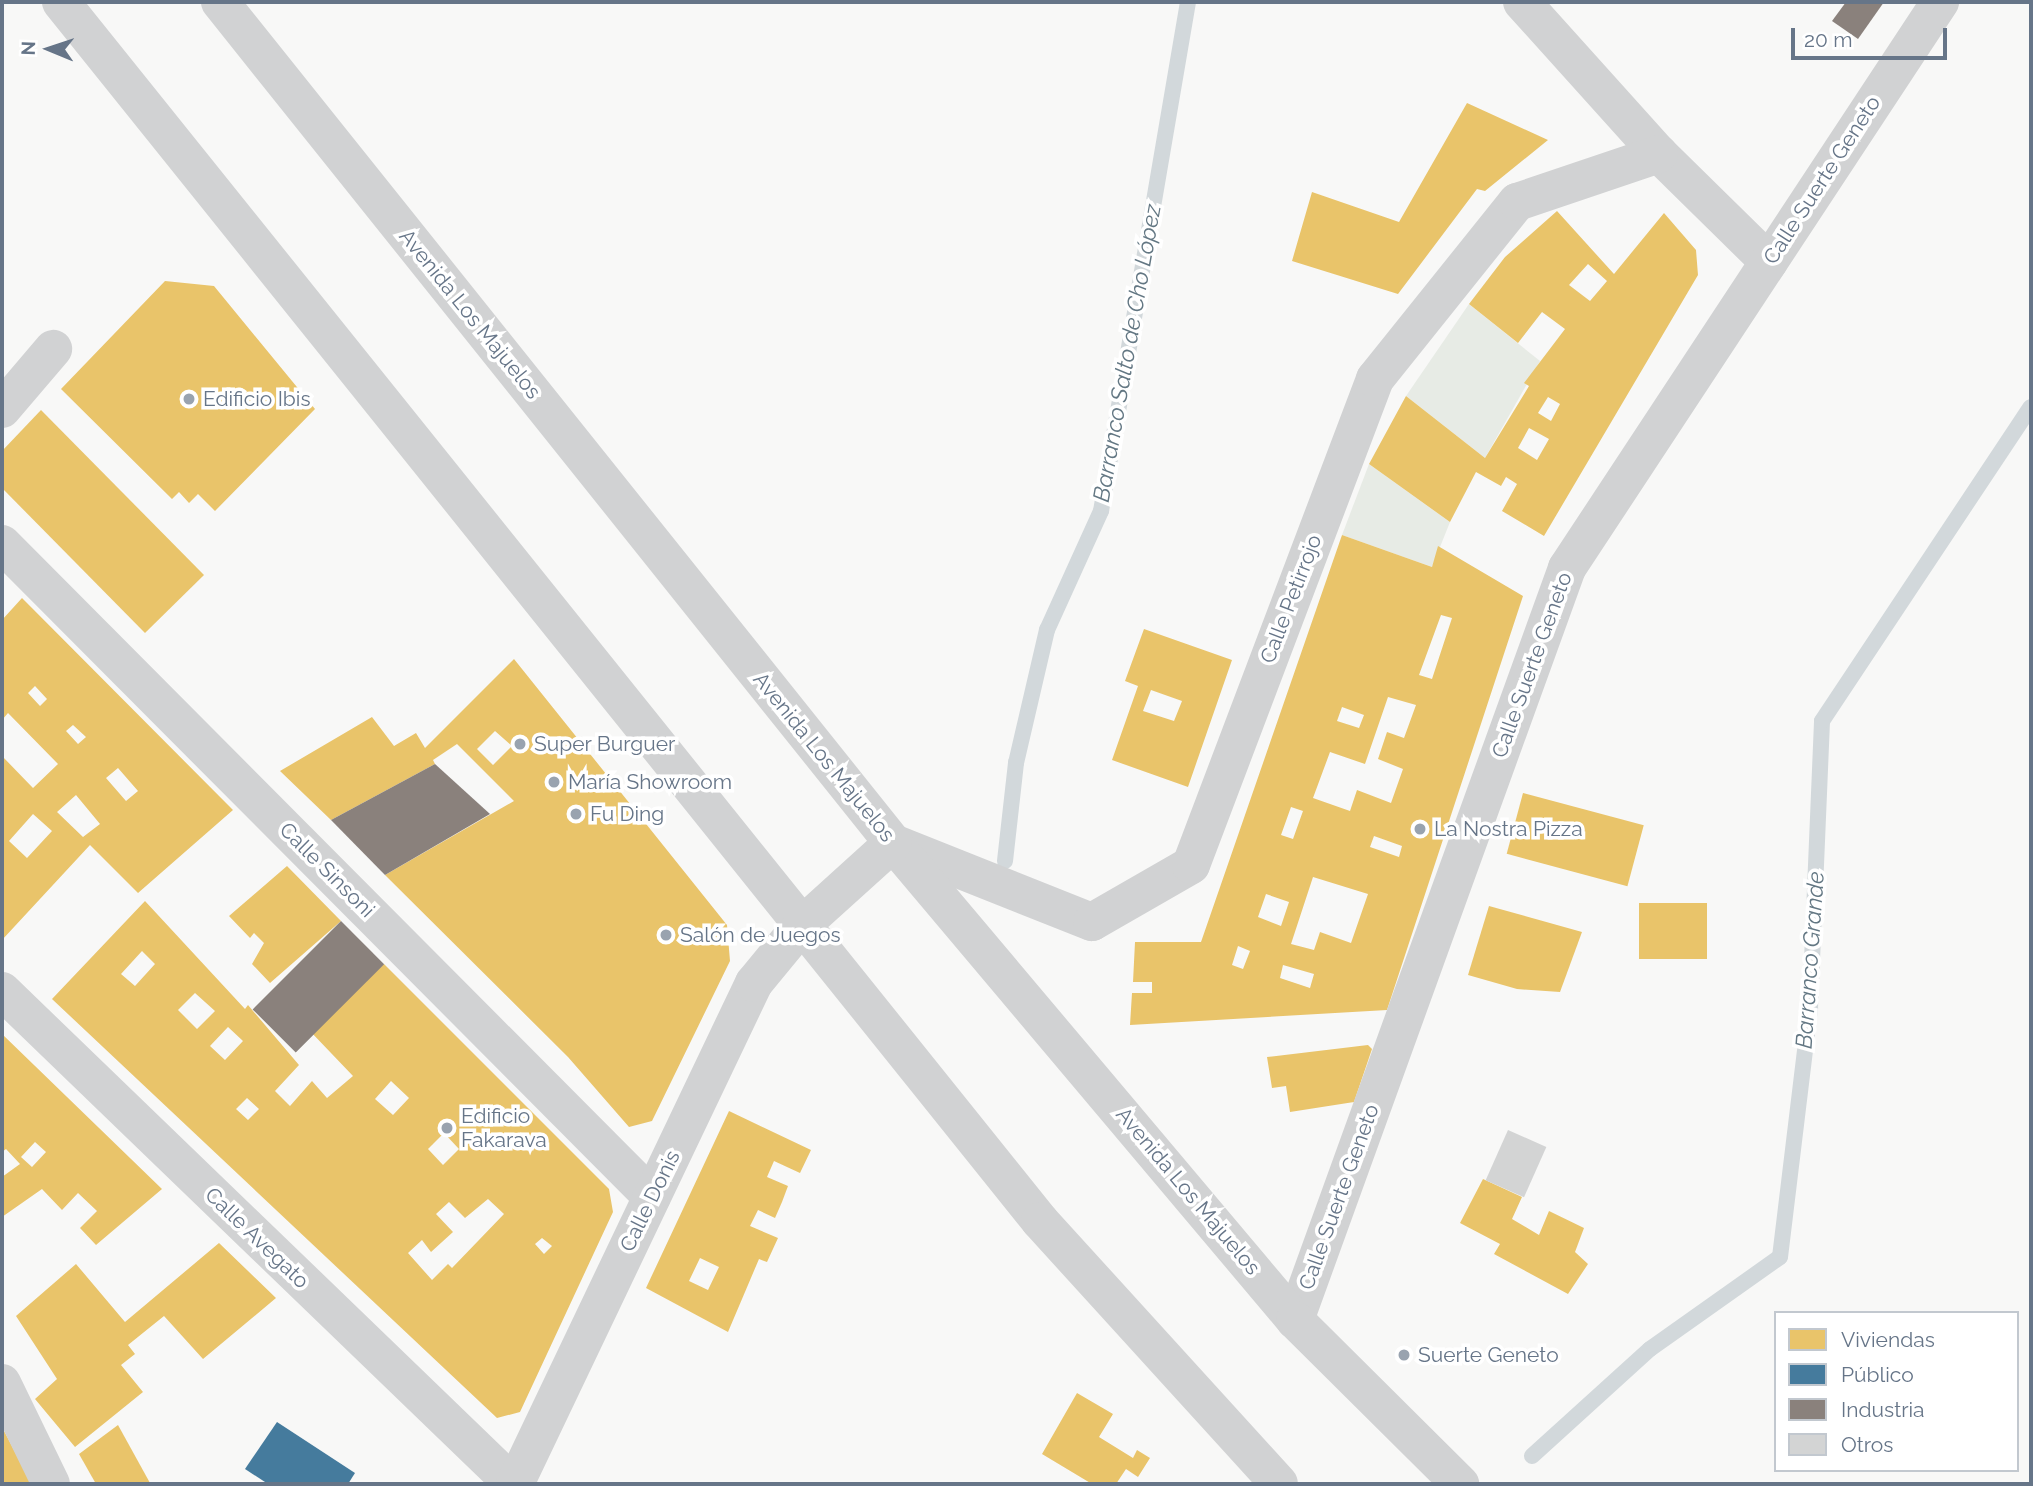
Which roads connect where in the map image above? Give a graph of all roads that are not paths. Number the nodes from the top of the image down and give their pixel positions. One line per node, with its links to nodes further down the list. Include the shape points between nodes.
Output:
1 (61, 2): 11 (street)
2 (220, 2): 10 (street, Avenida Los Majuelos)
3 (1522, 2): 5 (street)
4 (1940, 2): 6 (street, Calle Suerte Geneto)
5 (1659, 154): 6 (street); 10 (street, Calle Petirrojo, via 1517,202 1374,379 1191,865 1092,922)
6 (1769, 262): 14 (street, Calle Suerte Geneto, via 1567,568)
7 (53, 349): 8 (street)
8 (2, 410)
9 (2, 544): 13 (street, Calle Sinsoni)
10 (893, 843): 11 (street, Calle Donis); 14 (street, Avenida Los Majuelos)
11 (800, 927): 13 (street, Calle Donis, via 754,983); 18 (street, via 1040,1221)
12 (2, 991): 17 (street, Calle Avegato)
13 (652, 1197): 17 (street, Calle Donis)
14 (1295, 1320): 19 (street, Avenida Los Majuelos)
15 (2, 1383): 16 (street)
16 (51, 1484)
17 (514, 1484)
18 (1279, 1484)
19 (1460, 1484)

